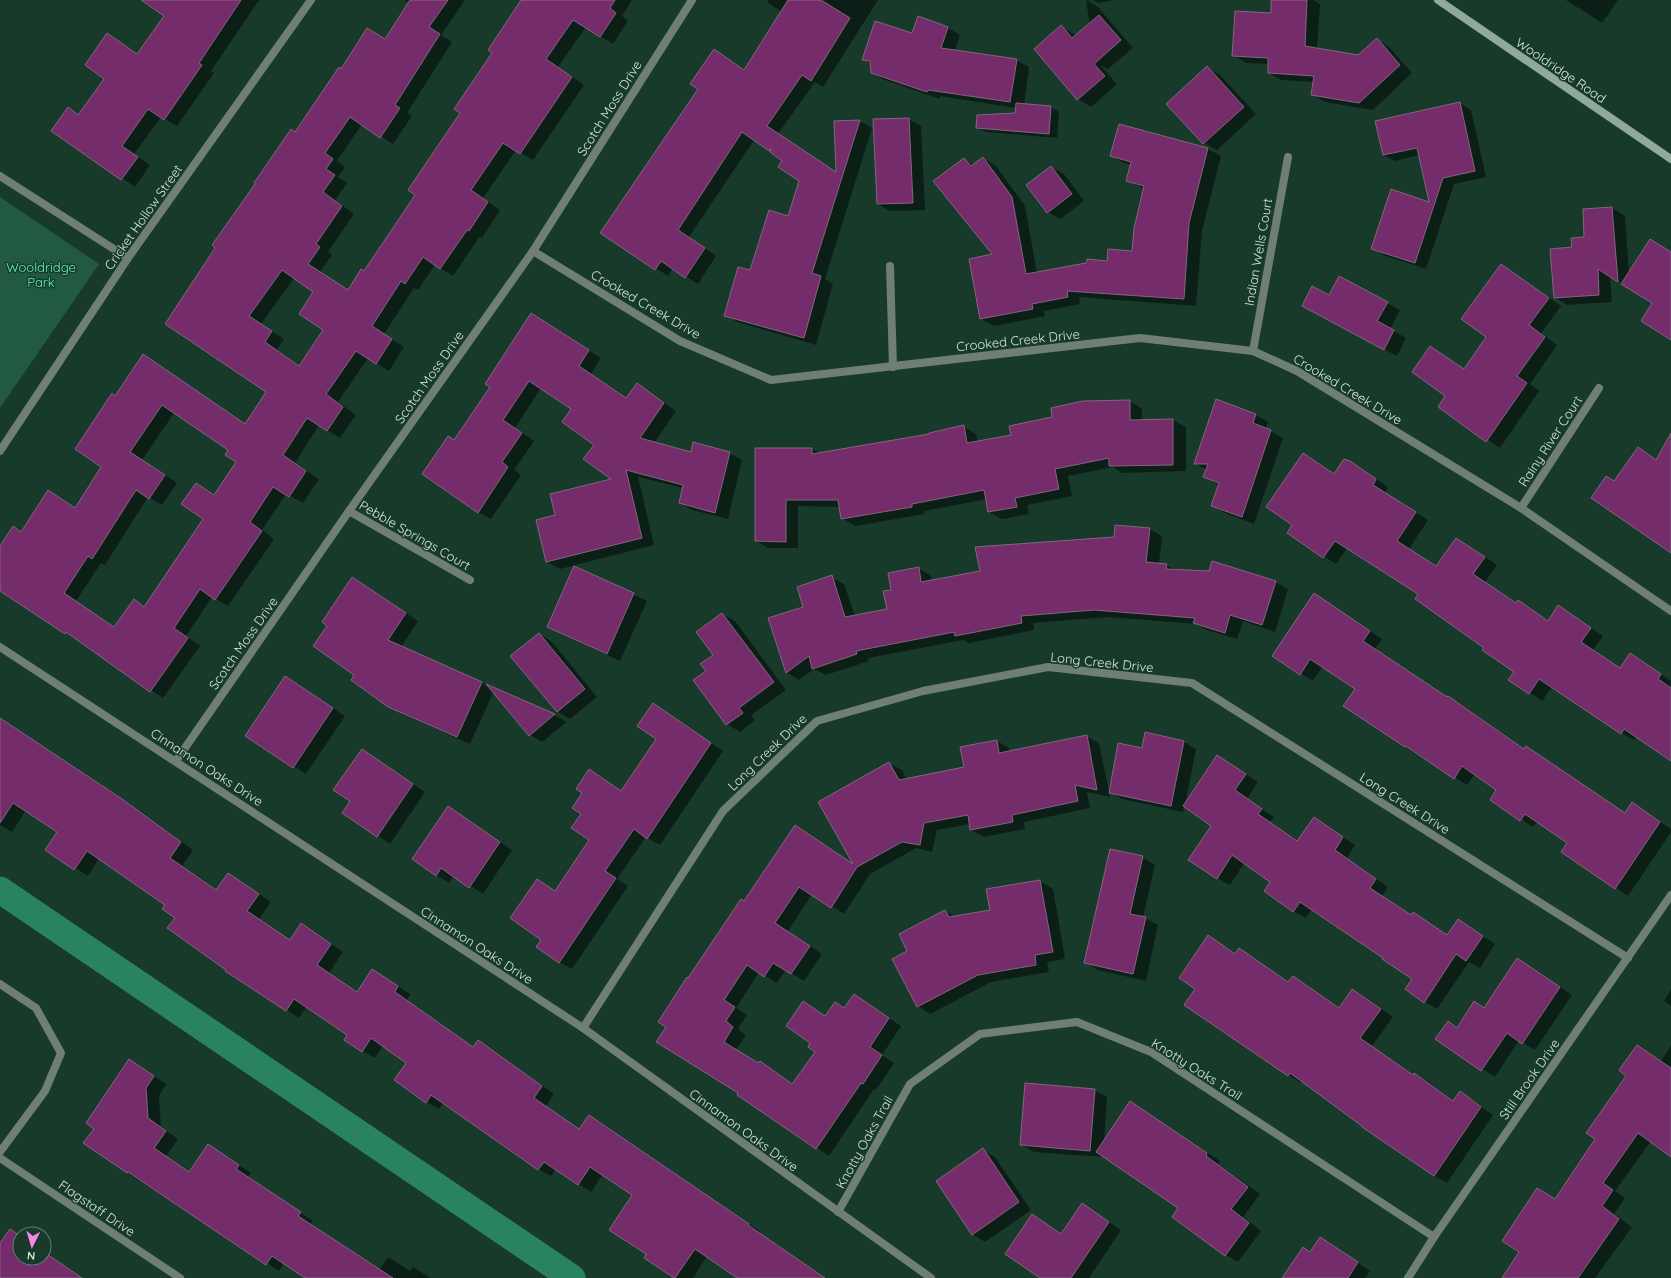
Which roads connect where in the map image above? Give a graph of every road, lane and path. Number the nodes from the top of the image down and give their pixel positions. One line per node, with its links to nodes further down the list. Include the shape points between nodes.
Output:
1 (311, 0): 8 (street, Cricket Hollow Street)
2 (692, 0): 7 (street, Scotch Moss Drive)
3 (1438, 0): 5 (main road, Wooldridge Road)
4 (1288, 157): 10 (street, Indian Wells Court)
5 (1671, 159)
6 (0, 176): 8 (street)
7 (533, 251): 11 (street, Crooked Creek Drive, via 680,341 771,380); 15 (street, Scotch Moss Drive)
8 (128, 258): 13 (street, Cricket Hollow Street)
9 (890, 266): 11 (street)
10 (1253, 351): 11 (street, Crooked Creek Drive, via 1140,338); 14 (street, Crooked Creek Drive, via 1298,371)
11 (893, 366)
12 (1599, 388): 14 (street, Rainy River Court)
13 (0, 451)
14 (1521, 508): 17 (street, Crooked Creek Drive)
15 (349, 511): 16 (street, Pebble Springs Court); 19 (street, Scotch Moss Drive)
16 (470, 580)
17 (1671, 611)
18 (0, 647): 19 (street, Cinnamon Oaks Drive)
19 (176, 761): 23 (street, Cinnamon Oaks Drive)
20 (1671, 895): 21 (street, Still Brook Drive)
21 (1628, 958): 23 (street, Long Creek Drive, via 1192,684 1048,667 923,691 817,721 723,811); 27 (street, Still Brook Drive)
22 (0, 984): 24 (street, via 36,1008 62,1052 45,1091)
23 (583, 1028): 26 (street, Cinnamon Oaks Drive)
24 (0, 1152)
25 (0, 1158): 28 (street, Flagstaff Drive)
26 (838, 1212): 27 (street, Knotty Oaks Trail, via 910,1084 980,1034 1077,1022 1151,1052); 29 (street, Cinnamon Oaks Drive)
27 (1434, 1237): 30 (street, Still Brook Drive)
28 (180, 1278)
29 (931, 1278)
30 (1408, 1278)

